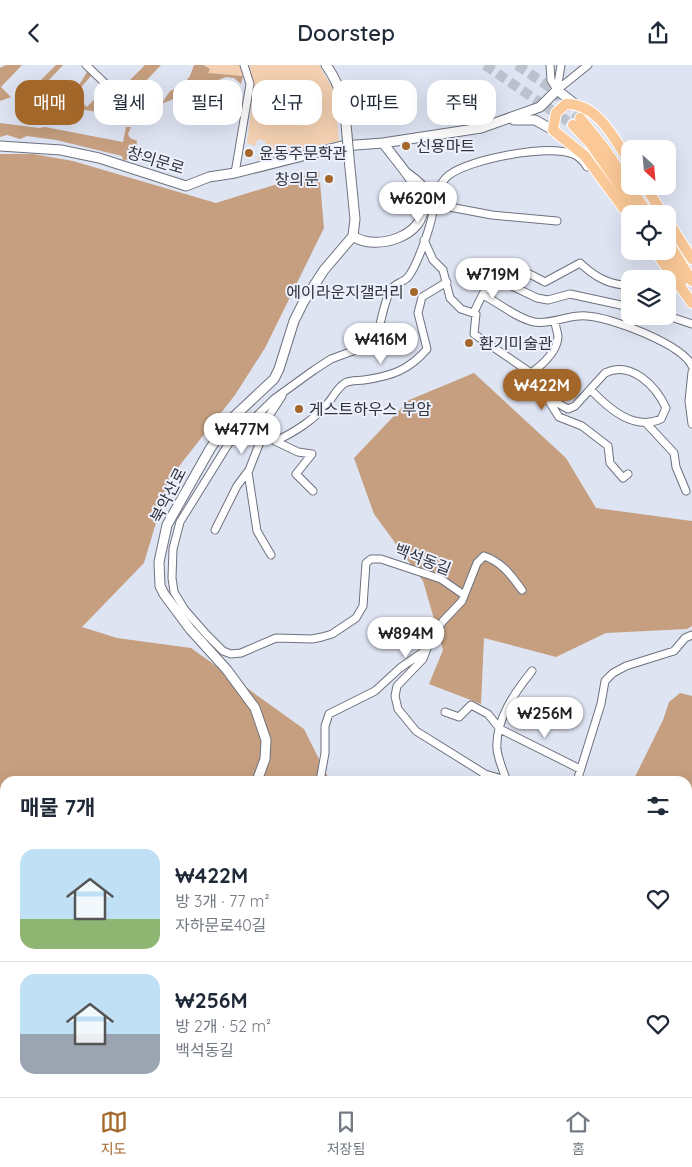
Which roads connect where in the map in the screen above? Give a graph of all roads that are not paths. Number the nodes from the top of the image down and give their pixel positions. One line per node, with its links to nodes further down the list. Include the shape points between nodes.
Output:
1 (86, 65): 7 (street)
2 (244, 65): 16 (street, via 250,84)
3 (326, 65): 24 (street, bridge, via 340,88 344,105 355,219)
4 (550, 65): 8 (street)
5 (561, 65): 8 (street)
6 (588, 65): 8 (street)
7 (102, 80)
8 (557, 90): 9 (street); 10 (street, 창의문로, via 540,107)
9 (575, 104): 11 (main road, via 561,107 556,113); 14 (main road, via 595,115)
10 (506, 119): 11 (street, via 534,120); 12 (street, 창의문로, via 481,128)
11 (553, 130): 18 (main road, via 586,156)
12 (383, 143): 15 (street); 16 (street, 창의문로, via 342,146)
13 (0, 146): 16 (street, 창의문로, via 62,150 99,158 186,186 209,177)
14 (621, 151)
15 (400, 167): 17 (street, via 420,181); 24 (street, via 420,196 423,204 420,220 405,234 388,242 366,243)
16 (235, 173)
17 (433, 201): 21 (street, via 450,174 515,153 559,152 573,154 585,163); 22 (street, via 492,215); 25 (street, 백석동길, via 432,219)
18 (621, 205)
19 (633, 205): 20 (main road, via 577,122 605,149)
20 (642, 205)
21 (621, 212)
22 (557, 221)
23 (676, 231): 26 (main road)
24 (353, 236): 68 (street, 북악산로, via 324,269 304,301 274,379 227,423 210,449 167,525 159,562 160,586 164,594 255,708 266,740 265,759)
25 (424, 240): 34 (street); 48 (street, 백석동길, via 407,279 390,291 376,339 361,349 331,359)
26 (691, 250)
27 (676, 256): 33 (main road)
28 (657, 260): 30 (street)
29 (670, 260): 36 (main road)
30 (667, 270)
31 (493, 277): 35 (street, via 502,270 517,270 546,282 580,263 594,277); 37 (street); 39 (street, via 537,298 548,300 570,294)
32 (676, 281): 38 (main road)
33 (692, 281)
34 (447, 282): 40 (street, via 450,298 461,309); 53 (street, via 422,297 418,313 427,349 417,360 403,371 348,382 292,434)
35 (621, 284)
36 (692, 293)
37 (483, 295): 40 (street); 42 (street, via 524,319)
38 (692, 303)
39 (621, 305)
40 (474, 312): 46 (street, via 474,335)
41 (676, 319): 43 (street)
42 (555, 321): 44 (street, via 586,315 601,318 674,349); 46 (street, via 558,338 552,352)
43 (692, 324)
44 (692, 366)
45 (692, 372): 52 (street, via 689,401)
46 (531, 373): 49 (street)
47 (591, 389): 49 (street, via 568,409 557,405); 51 (street, via 623,416); 51 (street, via 611,370 633,371 661,397 666,408 661,419)
48 (286, 392): 50 (street); 61 (street, 백석동길, via 250,420 229,443 176,532 172,578 174,592 185,610 223,651 231,654 276,638 312,639 332,634 356,618 363,606 366,563 371,559 381,559 441,579)
49 (542, 392): 55 (street, via 559,417 582,427 608,446 610,463 623,478)
50 (268, 417): 53 (street); 54 (street)
51 (647, 424): 57 (street, via 674,453)
52 (692, 424)
53 (275, 441): 56 (street, via 298,452 312,454 296,474)
54 (248, 472): 58 (street, via 237,486); 59 (street, via 257,531)
55 (628, 474)
56 (313, 491)
57 (686, 491)
58 (215, 530)
59 (271, 555)
60 (522, 589): 61 (street, 백석동길, via 495,559 484,556 477,563)
61 (464, 595): 63 (street, 백석동길, via 431,638)
62 (692, 635): 67 (street, via 674,651 612,673 606,681)
63 (429, 648): 69 (street, via 375,691 329,714); 70 (street, 백석동길, via 397,687 398,709 416,731)
64 (532, 671): 66 (street, 백석동길, via 513,694)
65 (445, 713): 66 (street, via 459,717 472,705 488,714)
66 (500, 729): 67 (street); 71 (street, 백석동길, via 498,751)
67 (580, 769): 72 (street)
68 (259, 776)
69 (321, 776)
70 (480, 776)
71 (507, 776)
72 (578, 776)

